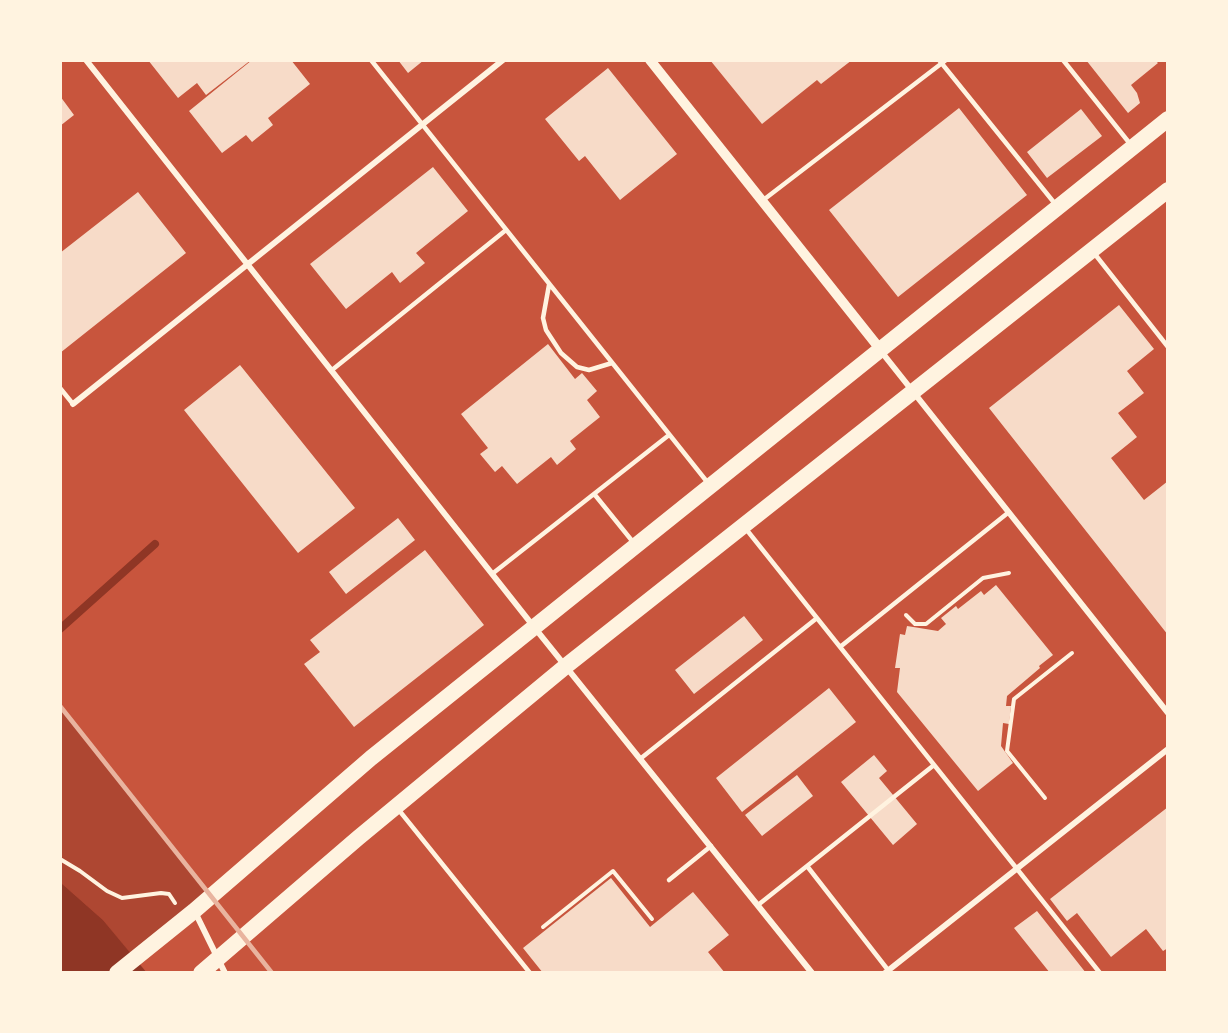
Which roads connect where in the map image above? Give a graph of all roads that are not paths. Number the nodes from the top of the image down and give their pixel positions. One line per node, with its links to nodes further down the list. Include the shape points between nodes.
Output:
1 (86, 60): 15 (street)
2 (371, 60): 8 (lane)
3 (503, 60): 8 (street)
4 (650, 60): 11 (street)
5 (1063, 60): 9 (lane)
6 (942, 61): 11 (lane); 12 (lane)
7 (1168, 119): 9 (highway)
8 (422, 125): 13 (lane); 15 (street)
9 (1133, 147): 12 (highway)
10 (1168, 190): 14 (highway)
11 (762, 201): 18 (street)
12 (1058, 208): 18 (highway)
13 (506, 230): 16 (lane); 20 (lane)
14 (1092, 251): 17 (lane); 22 (highway)
15 (249, 265): 20 (street); 23 (street)
16 (549, 285): 19 (lane); 19 (lane, via 543,318 561,353 577,367 589,370)
17 (1168, 347)
18 (880, 350): 22 (street); 25 (highway)
19 (612, 363): 24 (lane)
20 (332, 370): 30 (street)
21 (60, 388): 23 (lane)
22 (913, 392): 27 (street); 28 (highway)
23 (74, 404)
24 (669, 435): 25 (lane); 26 (lane)
25 (710, 485): 29 (highway)
26 (595, 495): 29 (lane); 30 (lane)
27 (1009, 512): 33 (lane); 35 (street)
28 (743, 525): 31 (lane); 34 (highway)
29 (636, 545): 32 (highway)
30 (492, 574): 32 (street)
31 (817, 618): 33 (lane); 37 (lane)
32 (534, 627): 34 (street); 45 (highway, via 371,758)
33 (840, 647): 38 (lane)
34 (566, 666): 37 (street); 39 (highway)
35 (1168, 713)
36 (1168, 749): 42 (street)
37 (640, 759): 40 (street)
38 (934, 765): 41 (lane); 42 (lane)
39 (396, 807): 46 (highway); 50 (lane)
40 (711, 846): 43 (lane); 44 (street)
41 (807, 866): 44 (lane); 47 (lane)
42 (1017, 868): 47 (street); 52 (lane)
43 (669, 880)
44 (758, 905): 51 (street)
45 (191, 914): 46 (street); 48 (highway)
46 (221, 966): 49 (highway)
47 (887, 972)
48 (117, 973)
49 (201, 973)
50 (530, 973)
51 (812, 973)
52 (1100, 973)

